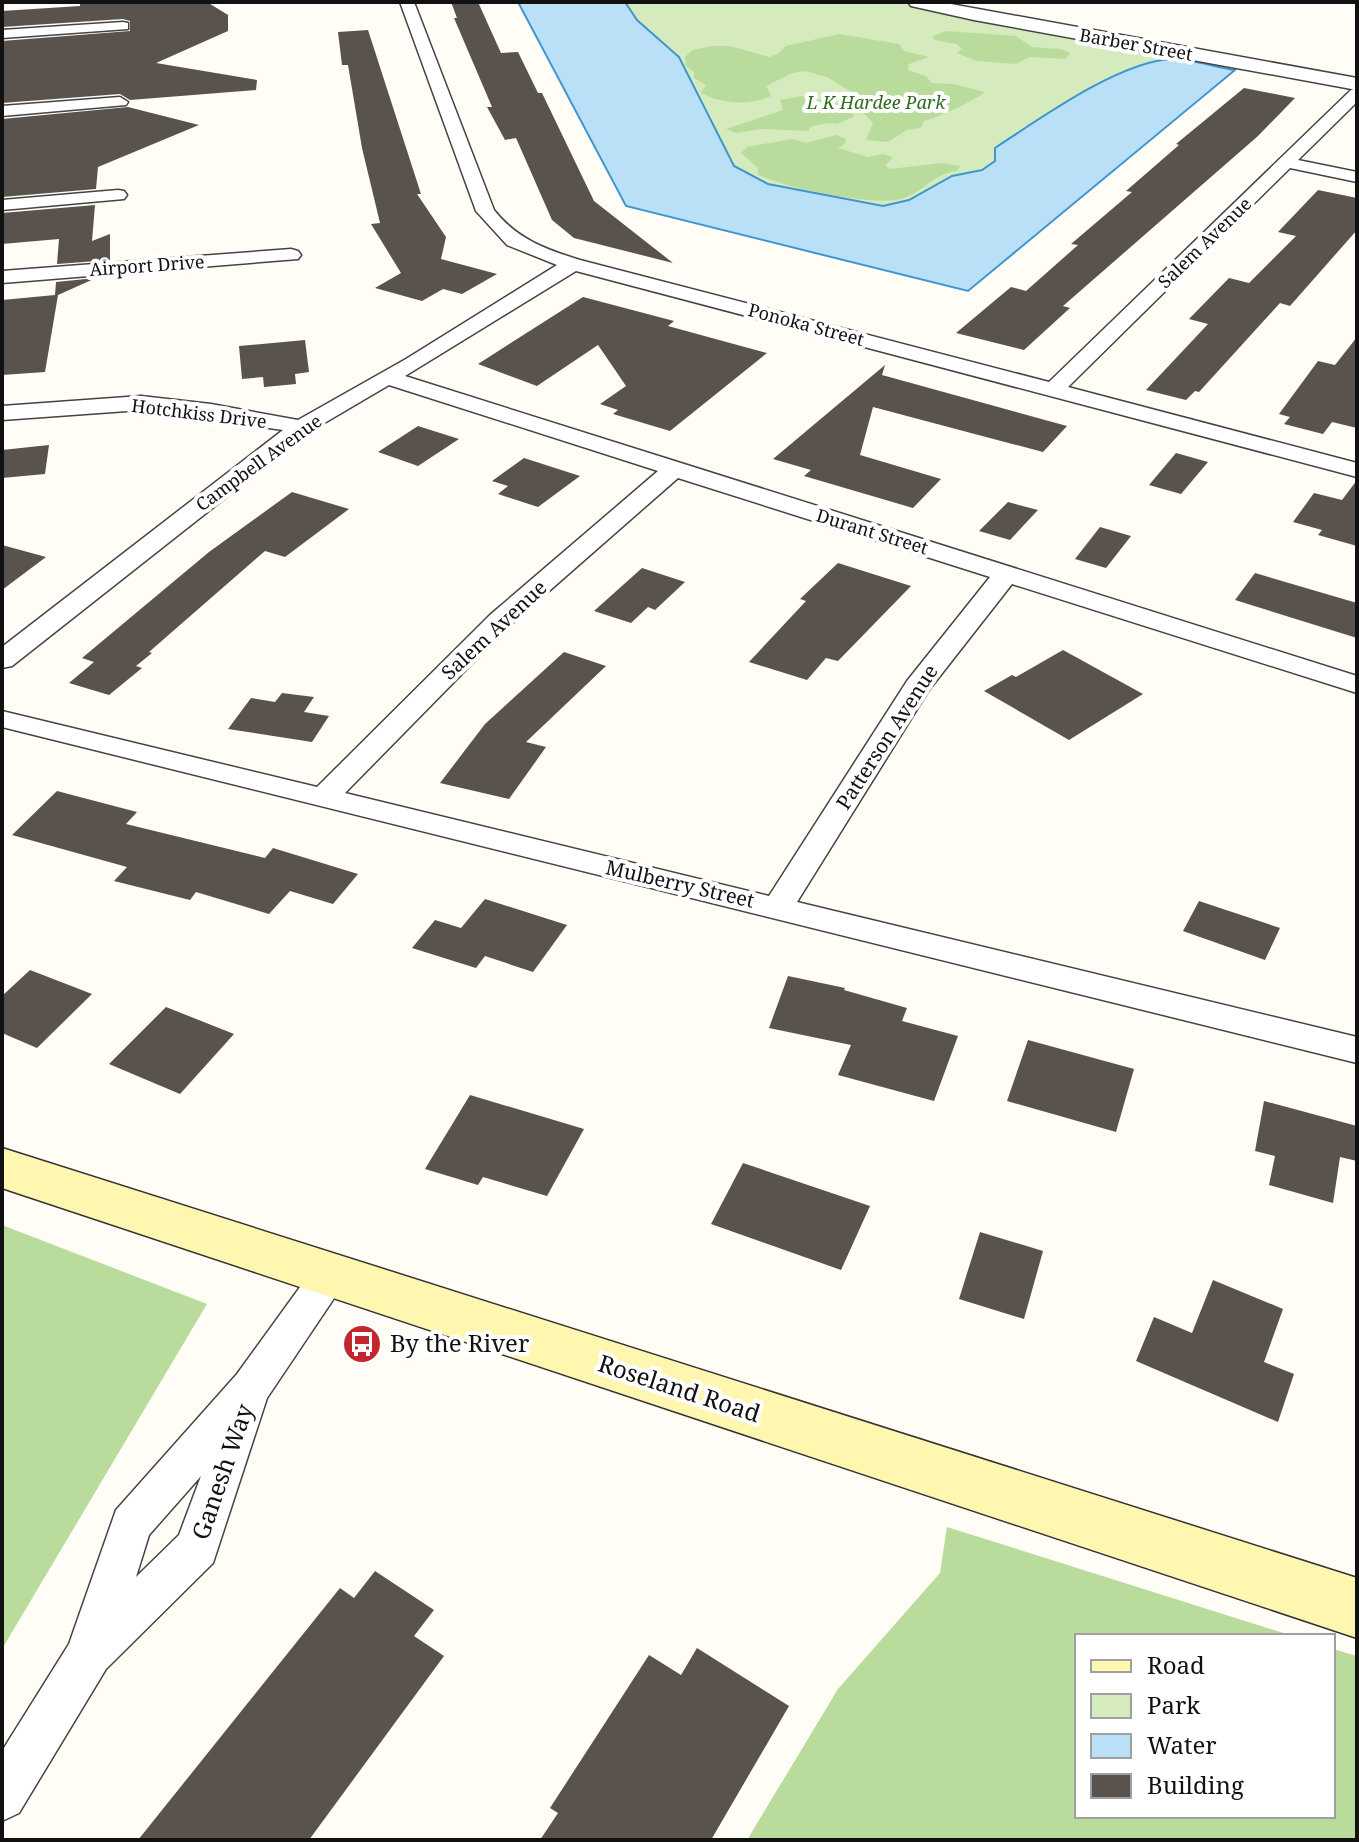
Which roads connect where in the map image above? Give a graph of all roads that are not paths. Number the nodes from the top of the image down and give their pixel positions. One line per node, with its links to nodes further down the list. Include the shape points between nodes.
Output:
1 (407, 2): 14 (street, Ponoka Street, via 485,211 503,236)
2 (917, 2): 5 (street, Barber Street)
3 (123, 26): 4 (street)
4 (2, 34)
5 (1357, 84)
6 (1357, 93): 9 (street, Salem Avenue)
7 (120, 102): 8 (street)
8 (2, 111)
9 (1288, 163): 10 (street); 17 (street, Salem Avenue)
10 (1357, 177)
11 (118, 195): 12 (street)
12 (2, 205)
13 (291, 255): 15 (street, Airport Drive)
14 (573, 264): 16 (street, Campbell Avenue); 17 (street, Ponoka Street)
15 (2, 277)
16 (388, 378): 19 (street, Campbell Avenue); 20 (street, Durant Street)
17 (1052, 391): 21 (street, Ponoka Street)
18 (2, 413): 19 (street, Hotchkiss Drive, via 141,403)
19 (301, 427): 23 (street, Campbell Avenue)
20 (673, 470): 22 (street, Durant Street); 26 (street, Salem Avenue, via 499,621)
21 (1357, 470)
22 (1006, 574): 24 (street, Durant Street); 27 (street, Patterson Avenue, via 917,687)
23 (2, 660)
24 (1357, 685)
25 (2, 719): 26 (street, Mulberry Street)
26 (323, 798): 27 (street, Mulberry Street)
27 (778, 907): 28 (street, Mulberry Street)
28 (1357, 1050)
29 (2, 1168): 30 (main road, Roseland Road)
30 (330, 1276): 31 (street, Ganesh Way); 32 (main road, Roseland Road)
31 (252, 1387): 33 (street, Ganesh Way, via 131,1524); 33 (street, Ganesh Way, via 197,1548)
32 (1357, 1608)
33 (88, 1656): 34 (street, Ganesh Way)
34 (2, 1796)

